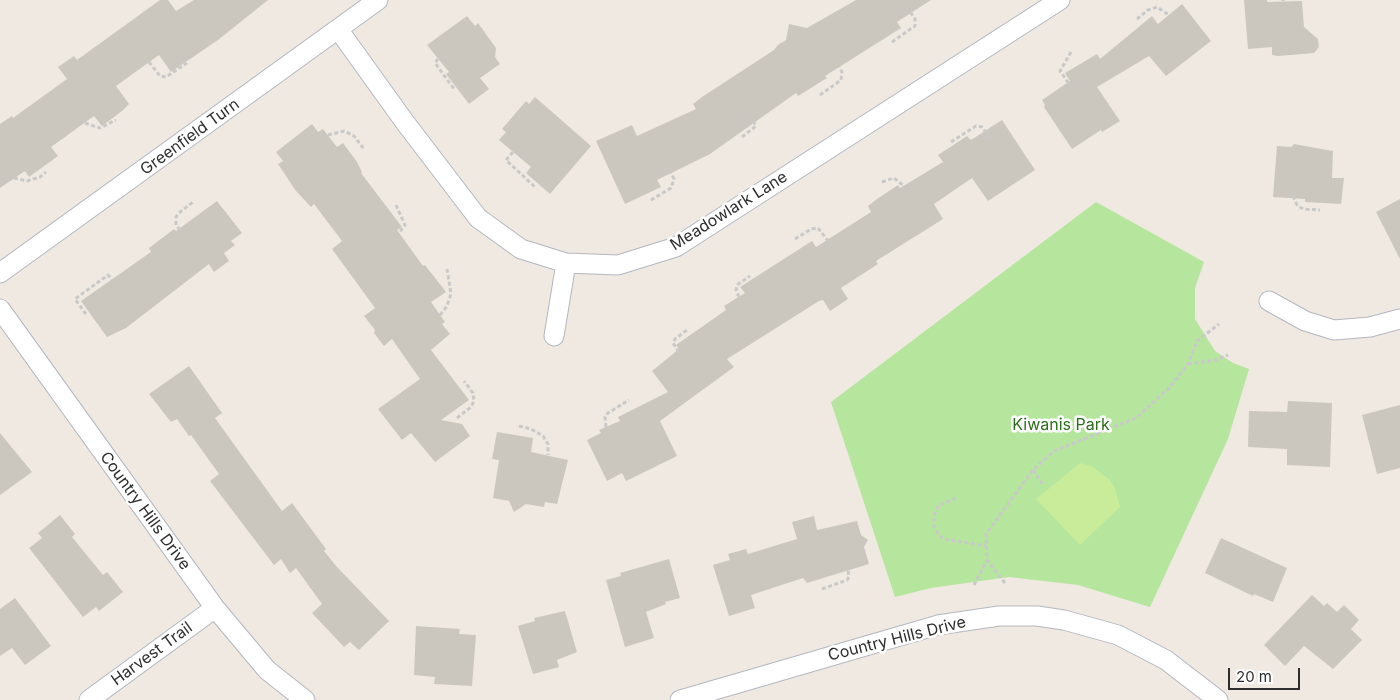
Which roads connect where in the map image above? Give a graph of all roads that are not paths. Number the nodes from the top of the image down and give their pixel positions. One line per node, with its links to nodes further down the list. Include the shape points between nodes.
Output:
1 (378, 0): 3 (street, Greenfield Turn)
2 (1060, 0): 4 (street, Meadowlark Lane, via 676,248 618,265)
3 (338, 29): 4 (street, Meadowlark Lane, via 478,218 521,248); 5 (street, Greenfield Turn)
4 (566, 263): 9 (street)
5 (0, 273)
6 (1269, 301): 8 (street, via 1305,321 1334,330 1370,327)
7 (0, 309): 10 (street, Country Hills Drive)
8 (1400, 319)
9 (554, 336)
10 (215, 608): 11 (street, Harvest Trail); 12 (street, Country Hills Drive, via 267,670)
11 (89, 700)
12 (306, 700)
13 (680, 700): 14 (street, Country Hills Drive, via 938,625 1000,616 1037,616 1118,635 1166,660)
14 (1218, 700)

